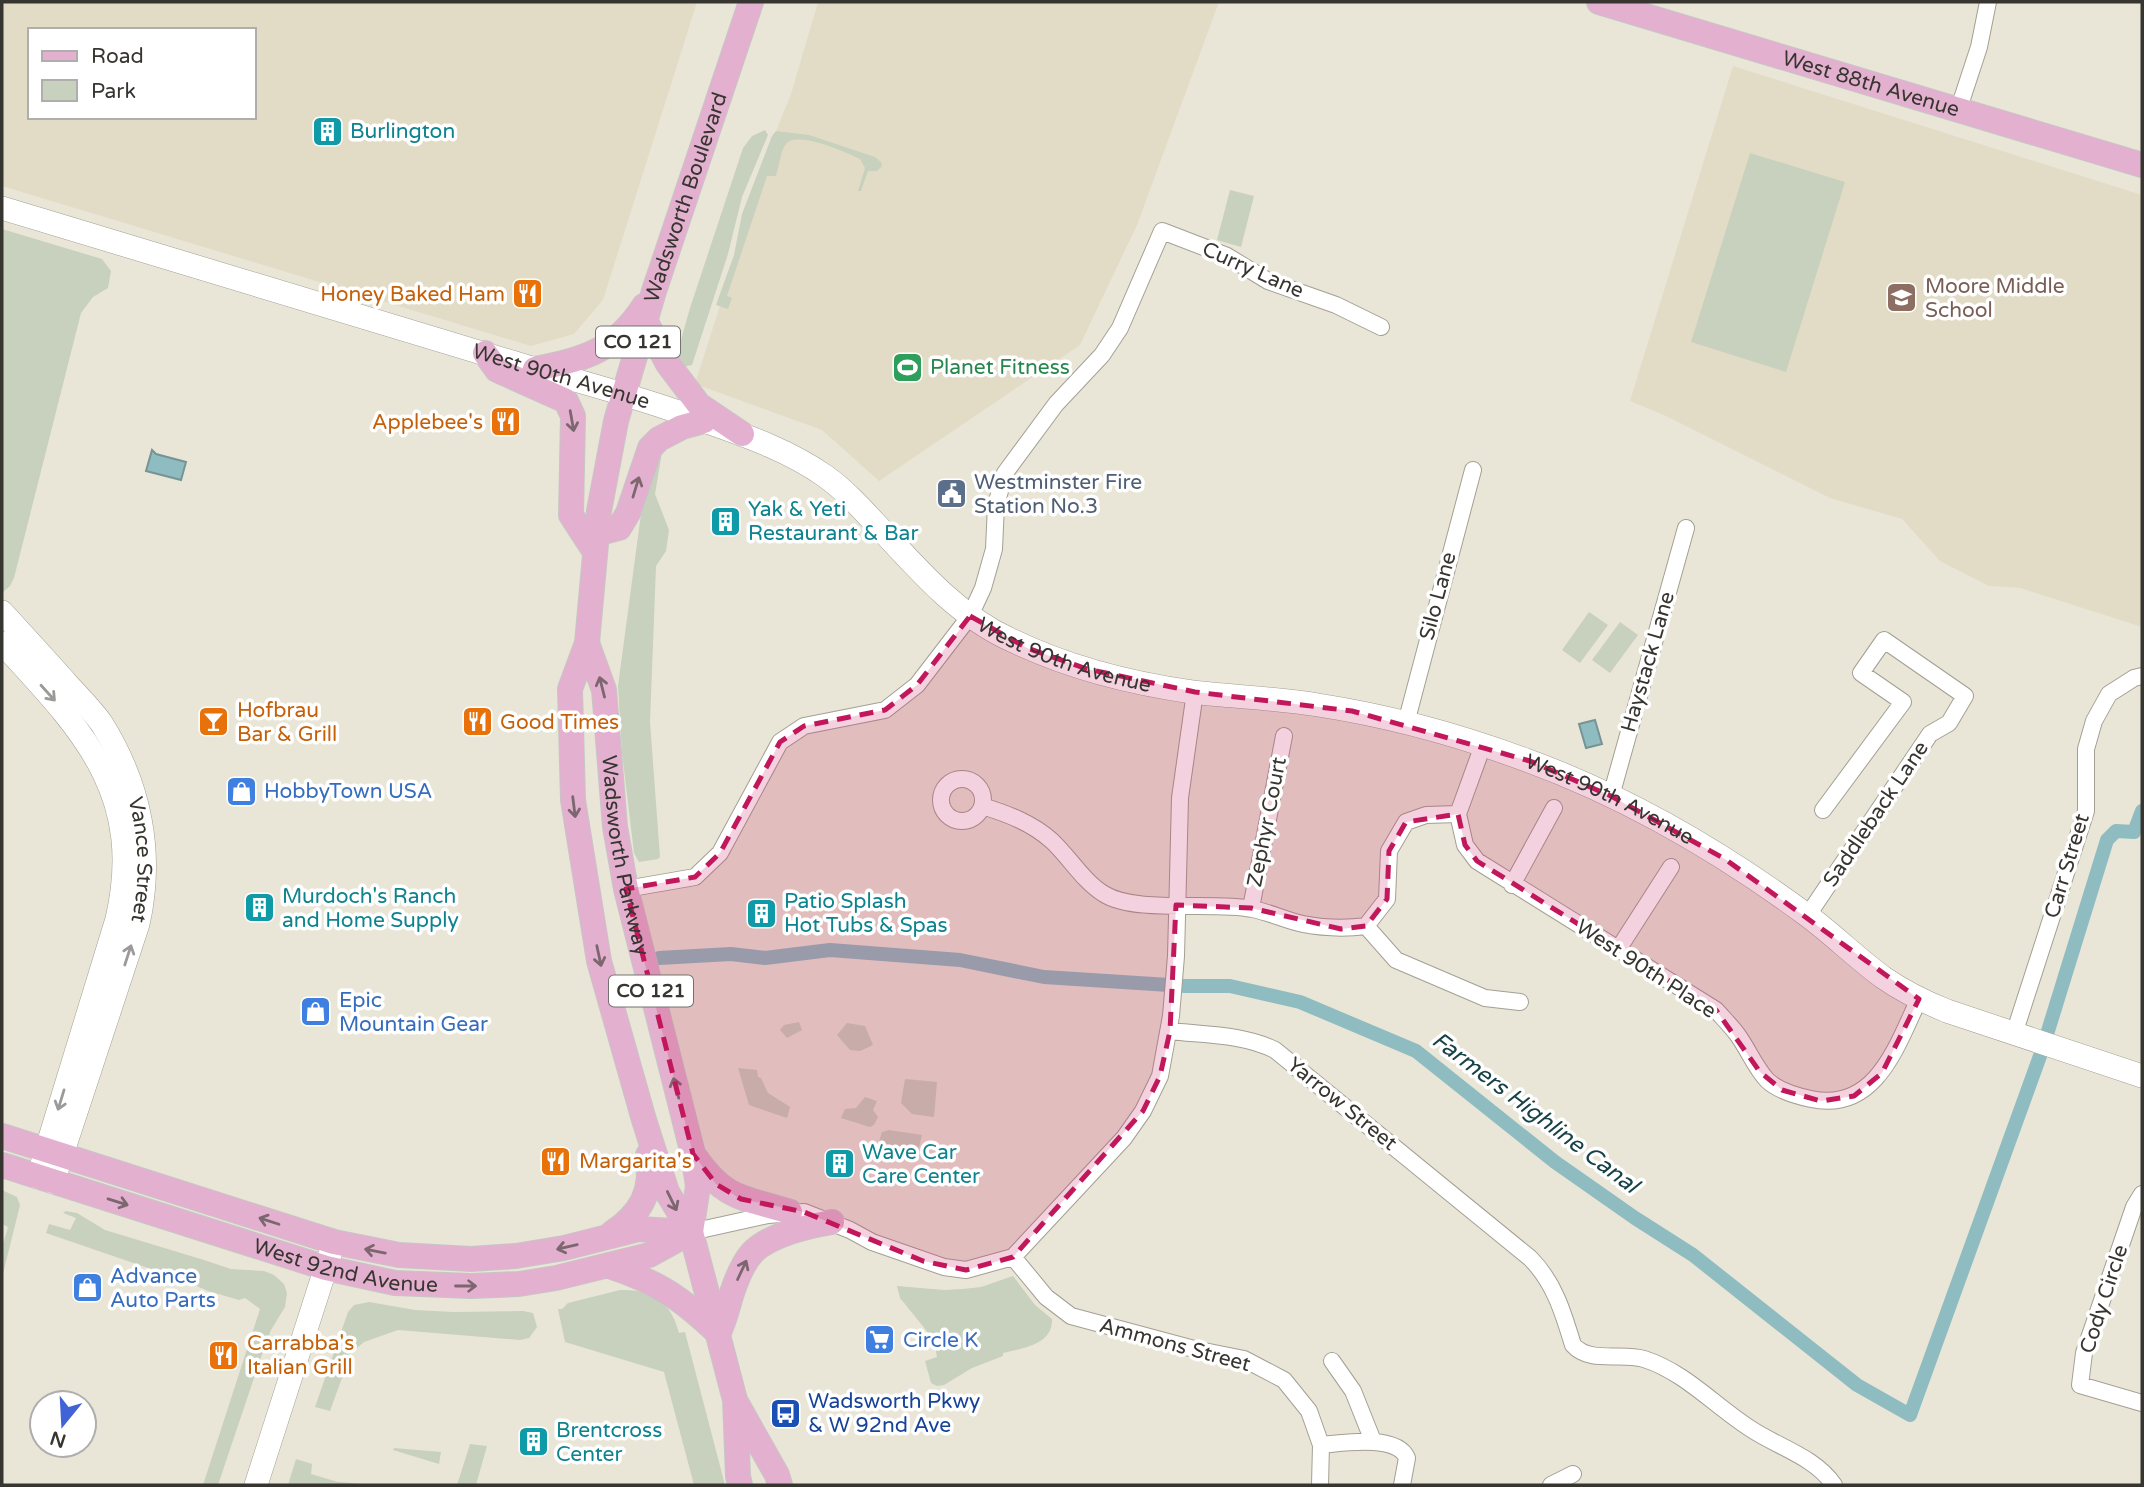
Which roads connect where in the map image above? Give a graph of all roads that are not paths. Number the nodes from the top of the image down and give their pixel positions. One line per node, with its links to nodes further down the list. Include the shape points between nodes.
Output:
1 (751, 2): 7 (main road, Wadsworth Boulevard / CO 121)
2 (1600, 2): 4 (main road, West 88th Avenue)
3 (1987, 2): 4 (street, via 1979,47)
4 (1958, 111): 5 (main road, West 88th Avenue)
5 (2142, 165)
6 (2, 208): 10 (street, West 90th Avenue)
7 (653, 291): 8 (main road, Wadsworth Boulevard / CO 121); 11 (main road, via 631,326 601,349 574,361)
8 (645, 320): 12 (main road, Wadsworth Boulevard / CO 121); 14 (main road, via 668,364 699,405)
9 (1381, 327): 19 (street, Curry Lane, via 1268,281 1227,256 1162,232 1120,328 1005,473 996,505 994,550)
10 (485, 353): 11 (street, West 90th Avenue); 17 (main road, one-way to 17, via 497,370 566,401 573,416 571,515)
11 (535, 369): 12 (street, West 90th Avenue)
12 (623, 393): 13 (street, West 90th Avenue); 17 (main road, Wadsworth Parkway / CO 121)
13 (704, 421): 14 (street, West 90th Avenue); 17 (main road, one-way to 13, via 619,528 628,513 650,448 682,427)
14 (742, 434): 19 (street, West 90th Avenue, via 826,477)
15 (1473, 470): 24 (street, Silo Lane)
16 (1686, 528): 27 (street, Haystack Lane)
17 (596, 543): 21 (main road, Wadsworth Parkway / CO 121)
18 (2, 612): 47 (street, Vance Street, one-way to 18, via 138,924 145,880 142,822 125,766 101,722)
19 (970, 616): 23 (street, West 90th Avenue, via 1001,636 1055,659 1124,679); 34 (street, via 917,685 885,710 804,726 780,742 720,853 695,877)
20 (2, 643): 47 (street, Vance Street, one-way to 47, via 78,728 96,758 116,804 125,852 123,895)
21 (587, 643): 34 (main road, Wadsworth Parkway / CO 121, one-way to 21, via 615,827 604,690); 45 (main road, Wadsworth Parkway / CO 121, one-way to 45, via 570,689 573,800 599,961)
22 (2142, 676): 43 (street, Carr Street, via 2109,694 2094,721 2086,749 2086,811)
23 (1195, 692): 24 (street, West 90th Avenue, via 1315,704); 35 (street, via 1180,798)
24 (1406, 723): 26 (street, West 90th Avenue)
25 (1284, 736): 36 (street, Zephyr Court)
26 (1483, 745): 27 (street, West 90th Avenue); 31 (street)
27 (1611, 796): 37 (street, West 90th Avenue, via 1725,859)
28 (982, 806): 35 (street, via 1017,817 1041,832 1108,896 1128,903)
29 (1554, 808): 33 (street)
30 (1823, 810): 37 (street, Saddleback Lane, via 1903,702 1861,673 1884,640 1965,696 1949,723 1930,734)
31 (1458, 814): 33 (street, West 90th Place, via 1465,845 1477,861); 38 (street, via 1426,815 1406,822 1389,851 1387,898)
32 (1671, 867): 39 (street)
33 (1512, 885): 39 (street, West 90th Place)
34 (626, 889): 48 (main road, Wadsworth Parkway / CO 121, one-way to 34)
35 (1176, 905): 36 (street); 42 (street)
36 (1251, 908): 38 (street, via 1302,923 1341,929)
37 (1808, 915): 40 (street, West 90th Avenue, via 1885,979)
38 (1366, 926): 41 (street, via 1396,960 1485,998)
39 (1619, 948): 40 (street, West 90th Place, via 1716,1010 1770,1083 1821,1101 1854,1096 1882,1073)
40 (1919, 999): 43 (street, West 90th Avenue)
41 (1520, 1002)
42 (1170, 1031): 57 (street, via 1160,1076 1133,1127); 73 (street, Yarrow Street, via 1243,1038 1275,1050 1530,1258 1550,1282 1577,1349 1591,1355 1629,1356 1664,1367 1749,1428 1816,1467)
43 (2014, 1034): 44 (street, West 90th Avenue)
44 (2142, 1076)
45 (644, 1120): 54 (main road, Wadsworth Parkway / CO 121, one-way to 54, via 667,1192); 55 (main road, via 648,1194 632,1218)
46 (2, 1136): 47 (main road, West 92nd Avenue)
47 (54, 1152): 50 (street, Vance Street); 56 (main road, West 92nd Avenue, one-way to 47)
48 (693, 1154): 52 (main road, via 716,1184 732,1195); 54 (main road, Wadsworth Parkway / CO 121, via 698,1186)
49 (2, 1165): 50 (main road, West 92nd Avenue)
50 (46, 1180): 59 (main road, West 92nd Avenue, one-way to 59)
51 (2142, 1194): 63 (street, Cody Circle, via 2084,1353 2080,1385)
52 (790, 1212): 53 (street, West 92nd Avenue); 54 (street, West 92nd Avenue)
53 (832, 1222): 57 (street, West 92nd Avenue, via 872,1242 944,1267 965,1270); 60 (main road, one-way to 53, via 749,1255 805,1227)
54 (691, 1232): 55 (main road, West 92nd Avenue, via 653,1228); 58 (main road, West 92nd Avenue, via 649,1255); 60 (main road, Wadsworth Parkway / CO 121)
55 (606, 1237): 56 (main road, West 92nd Avenue, one-way to 56, via 516,1256 471,1259 399,1255)
56 (334, 1242): 59 (street)
57 (1013, 1257): 65 (street, Ammons Street, via 1046,1297 1071,1316 1244,1359 1284,1380 1309,1411)
58 (609, 1266): 59 (main road, West 92nd Avenue, one-way to 58, via 395,1283 471,1286 543,1281); 60 (main road, via 659,1285 688,1304)
59 (326, 1268): 67 (street)
60 (718, 1334): 62 (main road, Wadsworth Parkway / CO 121)
61 (1332, 1362): 64 (street, via 1353,1391)
62 (735, 1400): 68 (main road, Wadsworth Parkway / CO 121); 69 (main road, Wadsworth Parkway / CO 121)
63 (2142, 1404)
64 (1373, 1441): 65 (street); 71 (street, via 1405,1453)
65 (1321, 1446): 70 (street, Ammons Street)
66 (1573, 1474): 72 (street)
67 (256, 1485)
68 (740, 1485)
69 (780, 1485)
70 (1320, 1485)
71 (1402, 1485)
72 (1551, 1485)
73 (1834, 1485)

